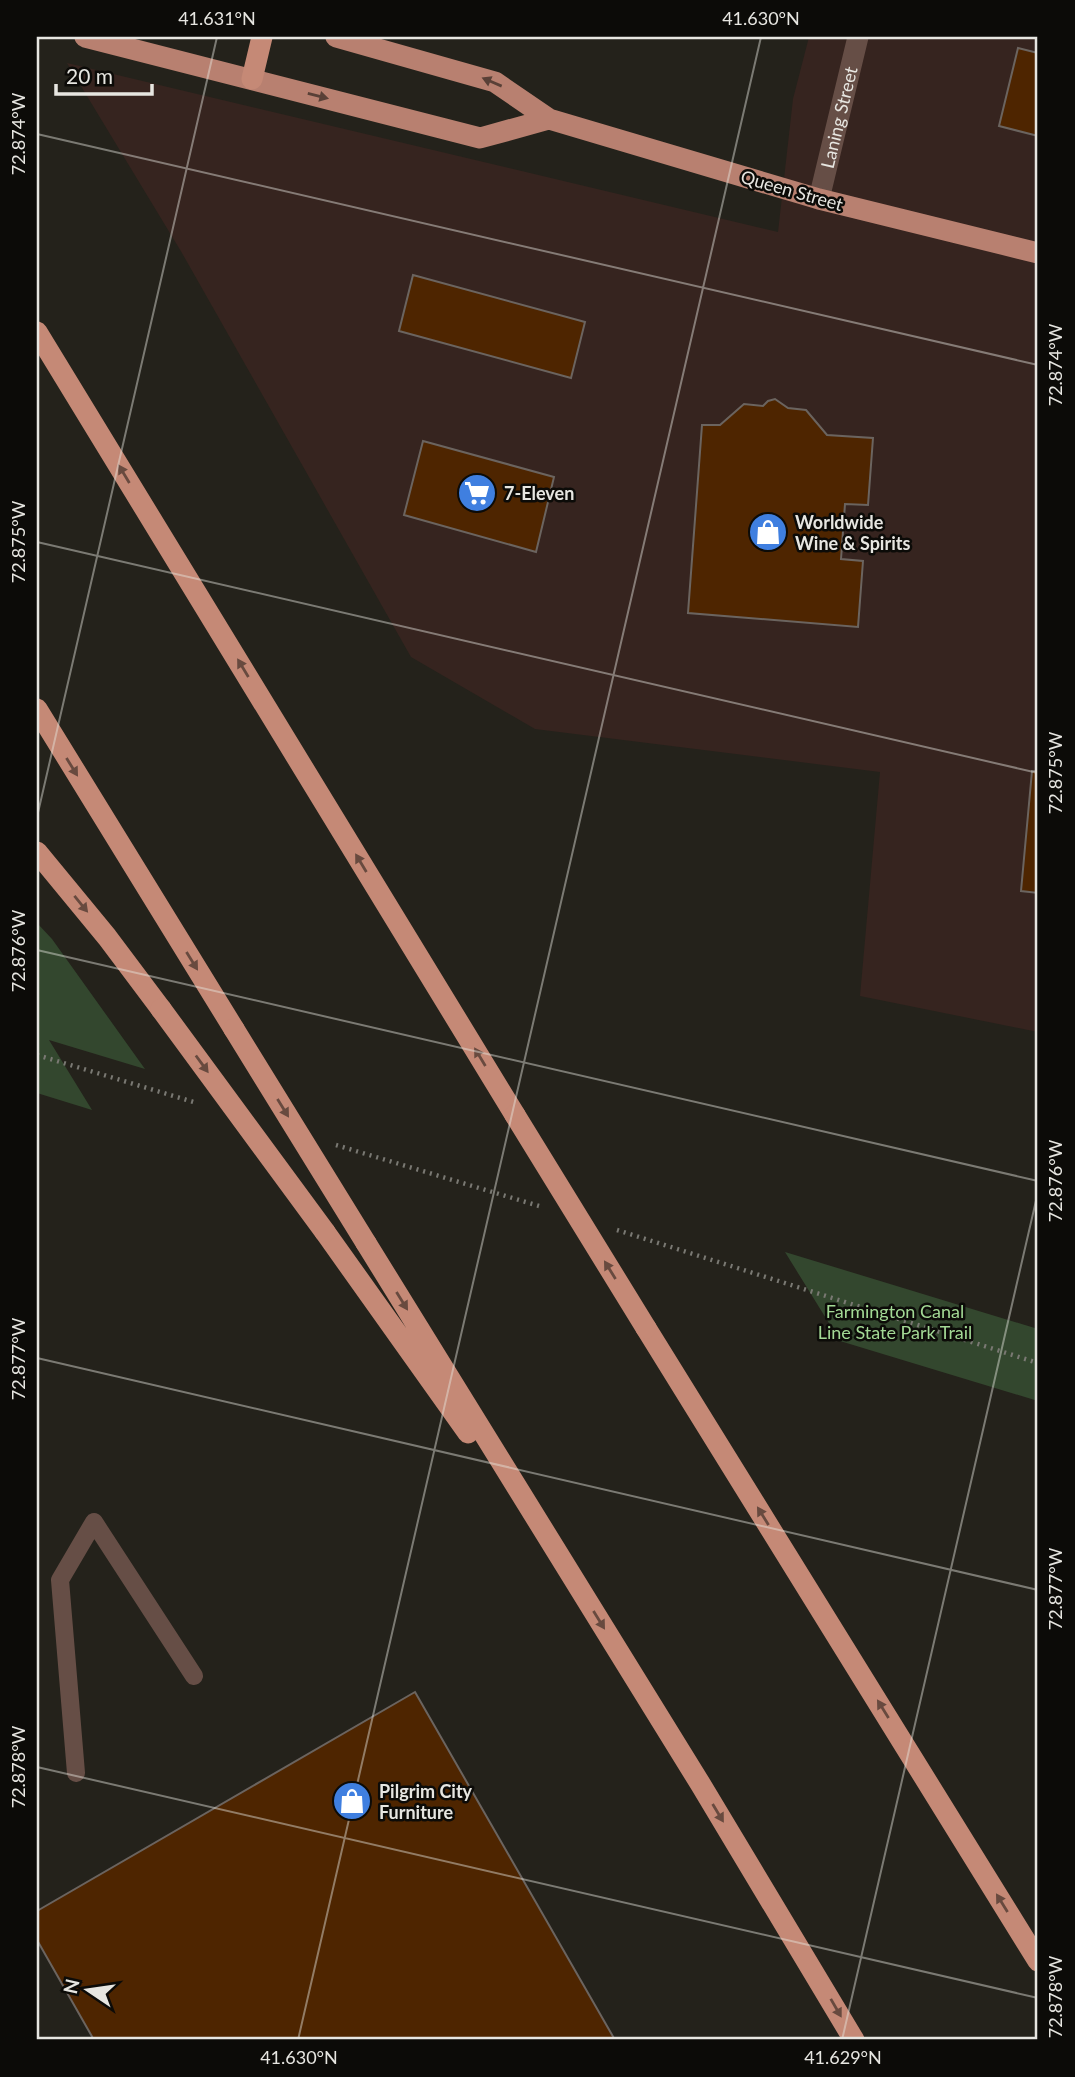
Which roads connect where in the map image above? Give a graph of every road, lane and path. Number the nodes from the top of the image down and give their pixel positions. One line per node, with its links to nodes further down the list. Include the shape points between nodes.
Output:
1 (85, 37): 5 (highway)
2 (262, 37): 5 (highway)
3 (336, 37): 6 (highway, Queen Street, one-way to 3, via 495,82)
4 (858, 37): 7 (street, Laning Street)
5 (252, 79): 6 (highway, one-way to 6, via 480,138)
6 (549, 119): 7 (highway, Queen Street)
7 (819, 199): 8 (highway, Queen Street)
8 (1038, 253)
9 (37, 331): 17 (highway, one-way to 9, bridge)
10 (37, 709): 14 (highway, one-way to 14, bridge)
11 (37, 852): 14 (highway, one-way to 14, bridge, via 161,1009)
12 (37, 1055): 13 (path)
13 (106, 1075)
14 (579, 1588): 18 (highway, one-way to 18)
15 (194, 1676): 16 (lane, via 94,1522 60,1580)
16 (76, 1773)
17 (1038, 1961)
18 (854, 2040)

